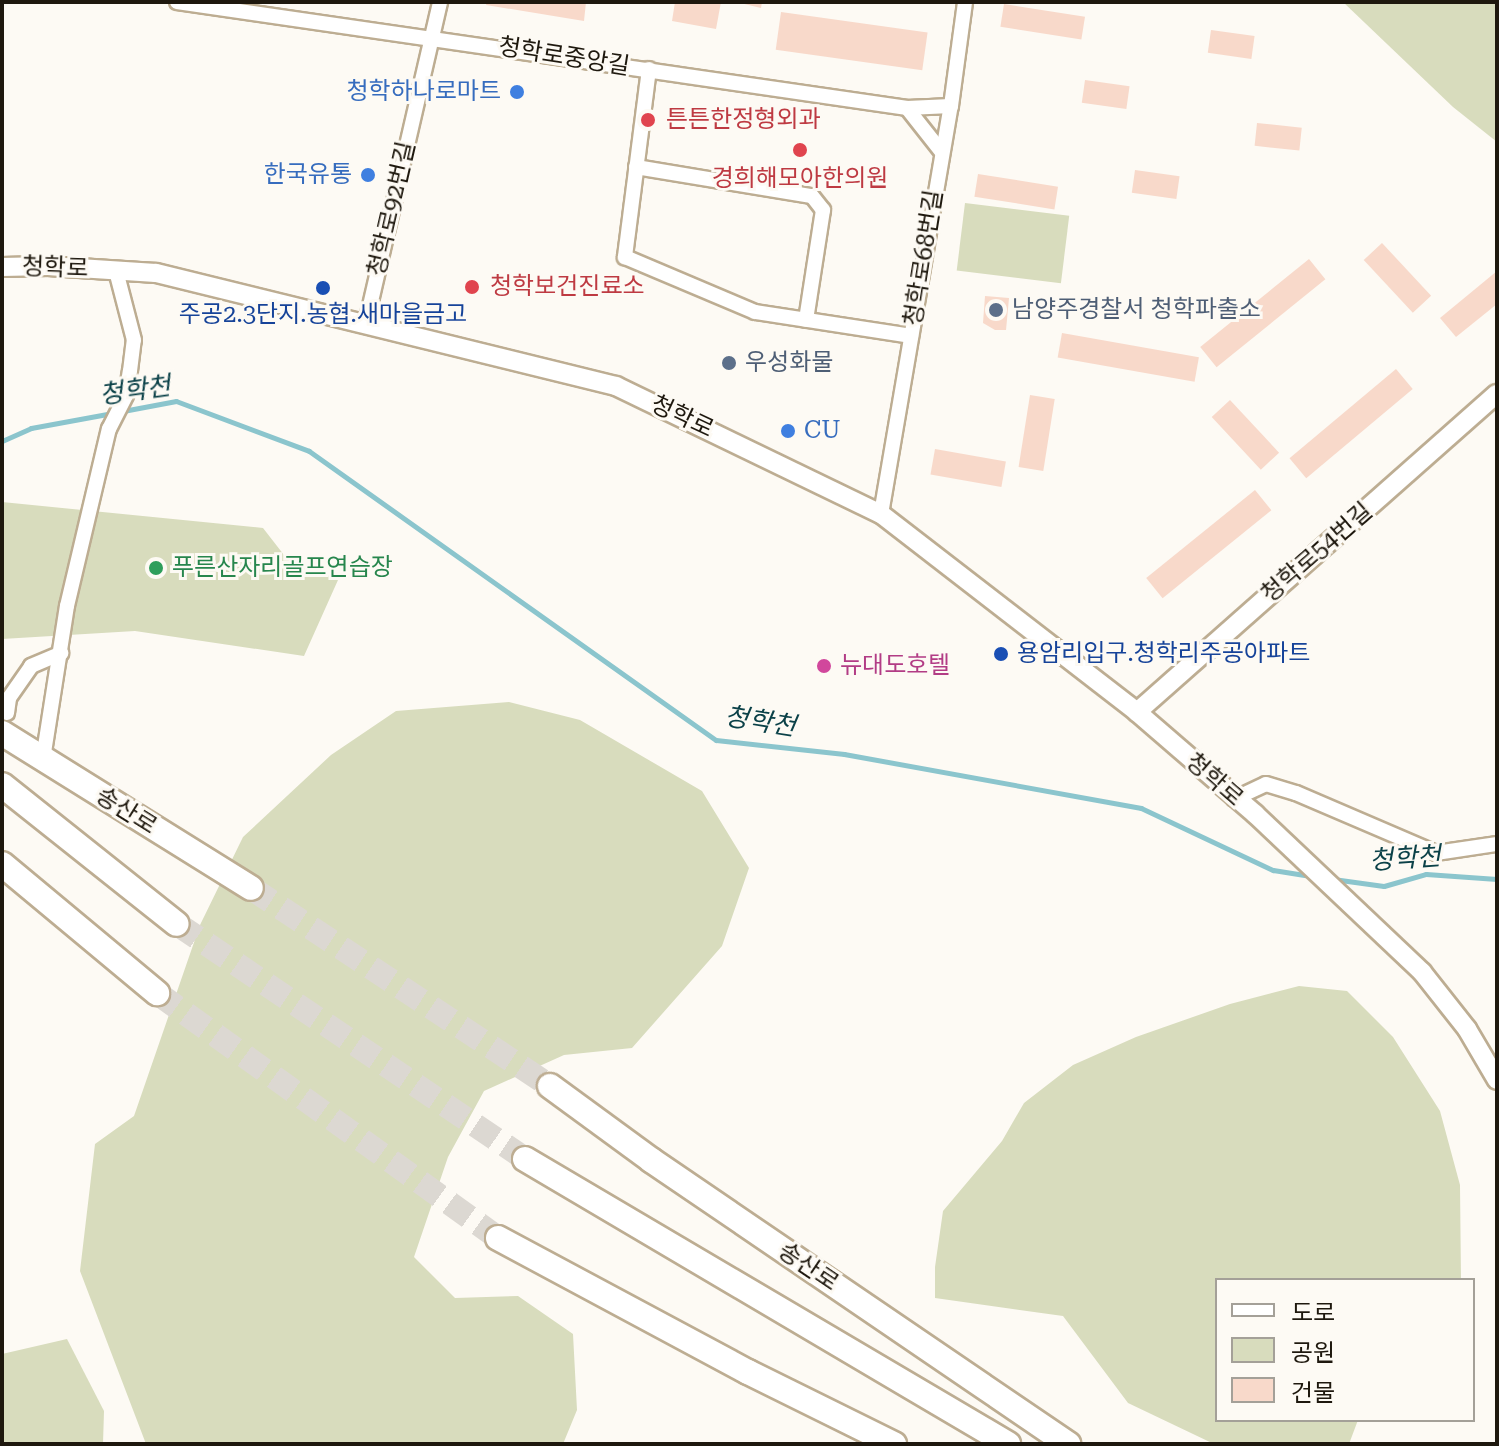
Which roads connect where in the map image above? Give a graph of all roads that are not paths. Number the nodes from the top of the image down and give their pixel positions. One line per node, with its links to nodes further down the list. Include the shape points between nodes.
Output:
1 (177, 2): 4 (street, 청학로중앙길)
2 (440, 2): 4 (street, 청학로92번길)
3 (965, 2): 6 (street, 청학로68번길)
4 (433, 37): 5 (street, 청학로중앙길); 13 (street, 청학로92번길)
5 (649, 69): 7 (street, 청학로중앙길); 9 (street)
6 (951, 106): 7 (street, 청학로중앙길); 8 (street, 청학로68번길)
7 (907, 108): 8 (street)
8 (941, 151): 14 (street, 청학로68번길)
9 (636, 167): 12 (street, via 625,257 755,312); 12 (street, via 812,196 823,210)
10 (2, 267): 11 (street, 청학로)
11 (116, 271): 13 (street, 청학로, via 156,273); 17 (street, via 134,340 126,395 109,429 67,606)
12 (806, 320): 14 (street)
13 (366, 323): 16 (street, 청학로, via 616,386)
14 (911, 336): 16 (street, 청학로68번길)
15 (1497, 394): 18 (street, 청학로54번길)
16 (881, 514): 18 (street, 청학로)
17 (61, 653): 19 (street, via 31,666 9,698); 20 (street)
18 (1137, 712): 22 (street, 청학로)
19 (5, 723): 20 (main road, 송산로)
20 (43, 759): 25 (main road, 송산로)
21 (2, 785): 26 (main road)
22 (1234, 799): 23 (street, via 1266,784 1436,853); 28 (street, 청학로, via 1422,972)
23 (1497, 844)
24 (2, 864): 27 (main road)
25 (251, 888)
26 (177, 924)
27 (157, 993)
28 (1496, 1072)
29 (550, 1086): 34 (main road, 송산로)
30 (525, 1159): 33 (main road, 송산로)
31 (498, 1238): 32 (main road)
32 (894, 1444)
33 (1008, 1444)
34 (1068, 1444)

